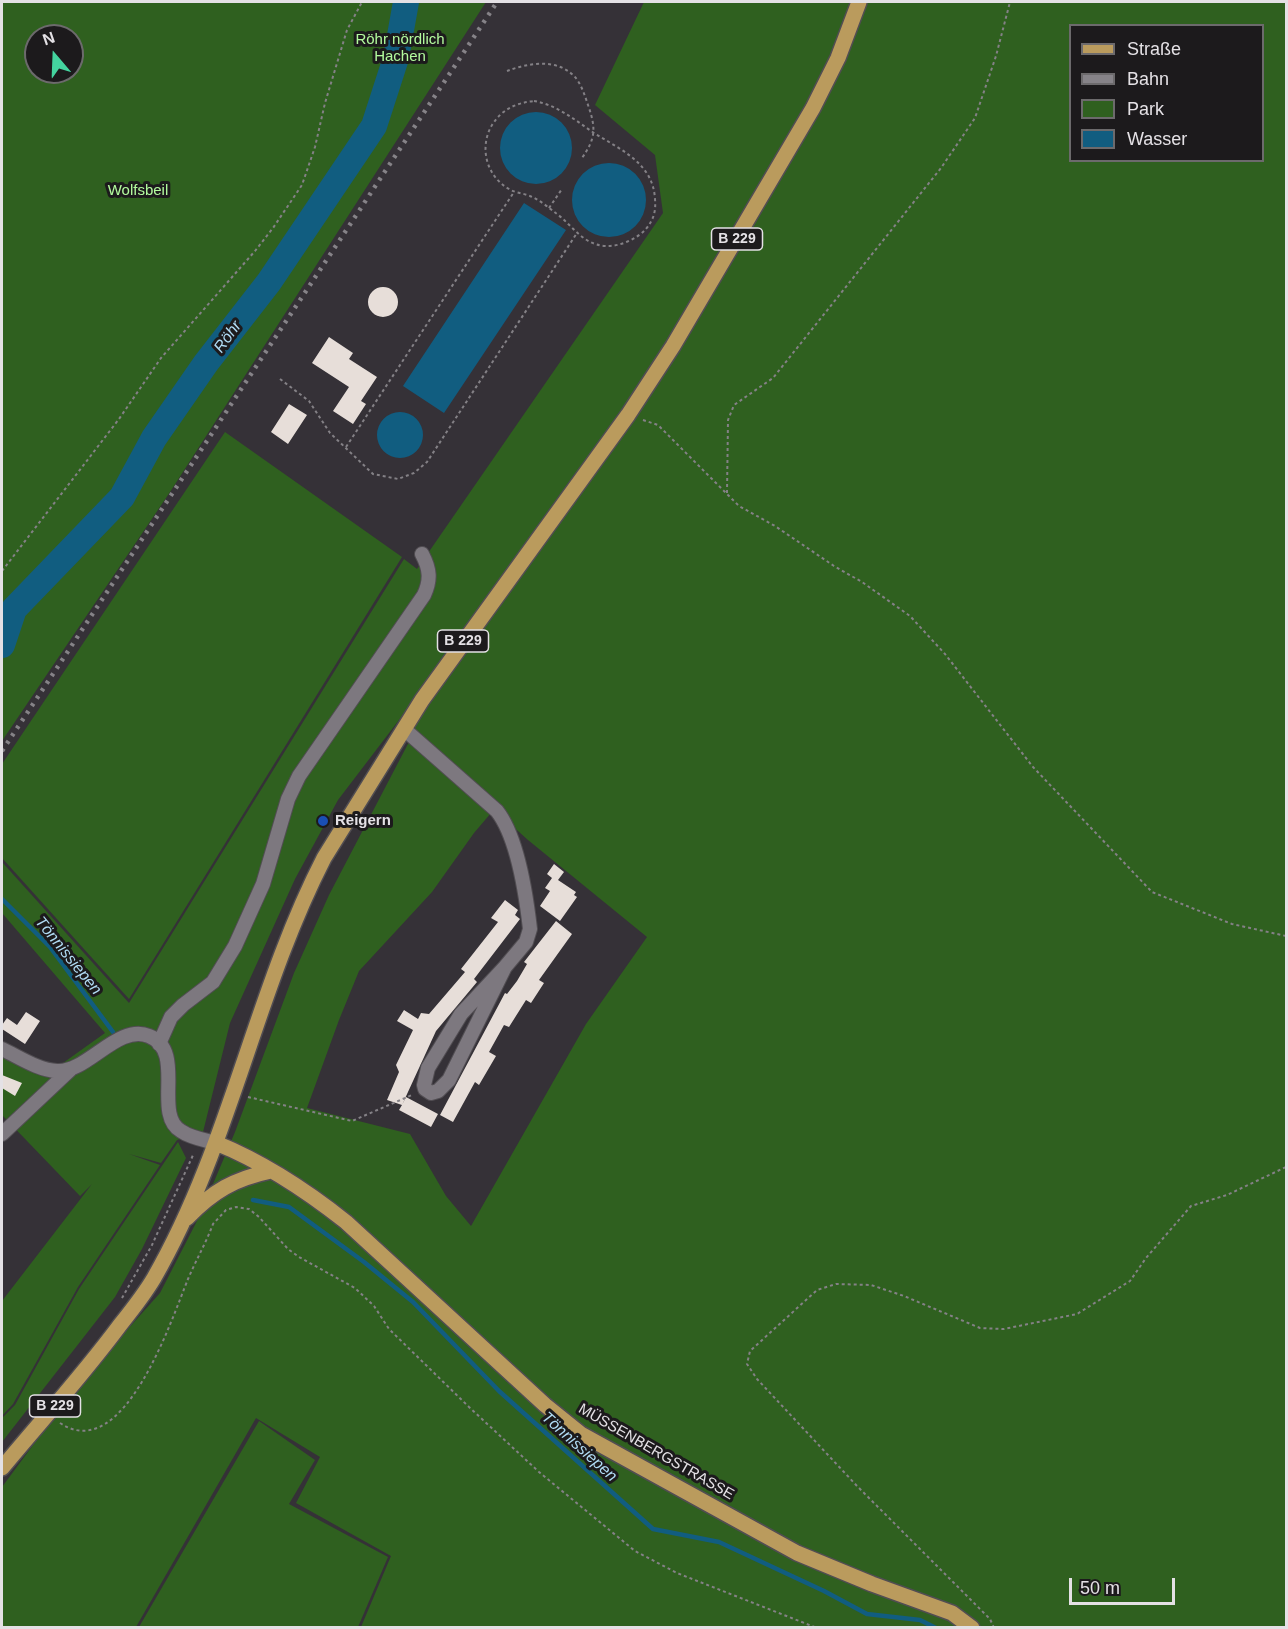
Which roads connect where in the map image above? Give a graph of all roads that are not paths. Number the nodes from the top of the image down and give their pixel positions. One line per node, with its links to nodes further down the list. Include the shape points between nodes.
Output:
1 (859, 2): 3 (main road, B 229, via 838,58 813,108 673,345 628,415 465,638)
2 (422, 554): 5 (street, via 429,577 424,595 299,776 288,799 259,894 224,966 213,982 171,1017)
3 (404, 729): 4 (street, via 497,811 510,830 530,929 526,942); 9 (main road, B 229, via 310,885)
4 (505, 967): 4 (street, via 455,1022 428,1068 424,1081 425,1089 431,1093 448,1080)
5 (159, 1044): 7 (street, via 151,1036 132,1035); 9 (street, via 168,1064 168,1108 173,1125)
6 (2, 1049): 7 (street, via 45,1070)
7 (70, 1070): 8 (street)
8 (2, 1134)
9 (216, 1143): 10 (main road, MÜSSENBERGSTRASSE); 11 (main road, B 229)
10 (271, 1171): 11 (main road, via 234,1182 207,1198); 13 (main road, MÜSSENBERGSTRASSE, via 346,1222 581,1434 797,1552 952,1613)
11 (181, 1224): 12 (main road, B 229, via 140,1299)
12 (2, 1468)
13 (972, 1628)

